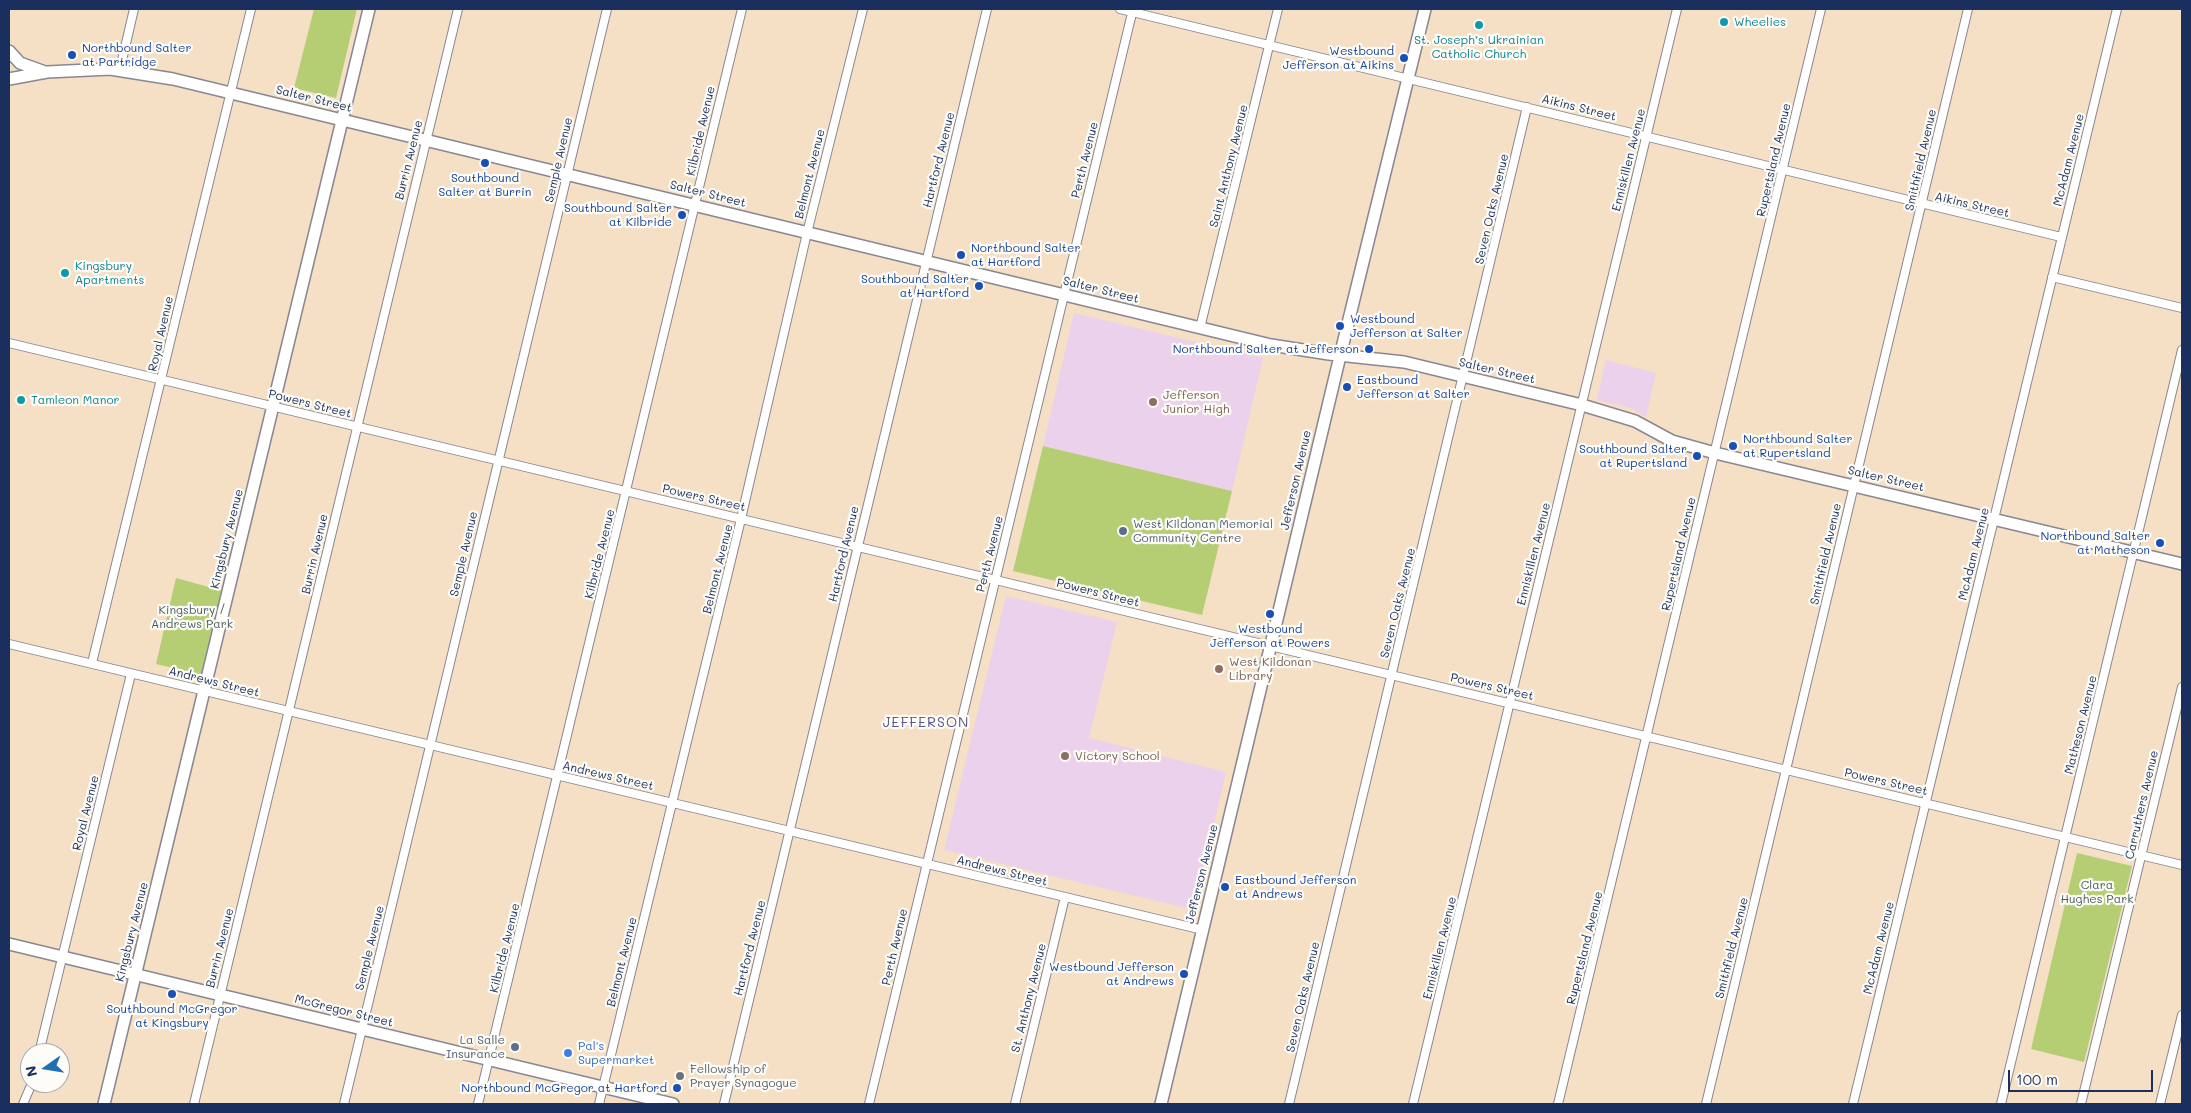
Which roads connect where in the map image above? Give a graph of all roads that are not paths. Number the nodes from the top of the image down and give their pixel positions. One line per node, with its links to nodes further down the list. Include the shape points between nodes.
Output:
1 (134, 9): 19 (street)
2 (251, 9): 23 (street, Royal Avenue)
3 (369, 9): 25 (main road, Kingsbury Avenue)
4 (458, 9): 27 (street, Burrin Avenue)
5 (607, 9): 29 (street, Semple Avenue)
6 (742, 9): 31 (street, Kilbride Avenue)
7 (863, 9): 32 (street, Belmont Avenue)
8 (987, 9): 34 (street, Hartford Avenue)
9 (1120, 9): 16 (street, Aikins Street)
10 (1278, 9): 17 (street, Saint Anthony Avenue)
11 (1425, 9): 22 (main road, Jefferson Avenue)
12 (1677, 9): 26 (street, Enniskillen Avenue)
13 (1822, 9): 28 (street, Rupertsland Avenue)
14 (1968, 9): 30 (street, Smithfield Avenue)
15 (2116, 9): 33 (street, McAdam Avenue)
16 (1133, 10): 17 (street, Aikins Street); 36 (street, Perth Avenue)
17 (1270, 44): 22 (street, Aikins Street); 38 (street, Saint Anthony Avenue)
18 (9, 52): 20 (main road, via 20,63)
19 (120, 69): 20 (main road, Salter Street); 23 (main road, Salter Street)
20 (47, 72): 21 (main road, Salter Street)
21 (9, 79)
22 (1408, 79): 24 (street, Aikins Street); 41 (main road, Jefferson Avenue)
23 (230, 93): 25 (main road, Salter Street); 43 (street, Royal Avenue)
24 (1527, 107): 26 (street, Aikins Street); 42 (street, Seven Oaks Avenue)
25 (342, 120): 27 (main road, Salter Street); 45 (main road, Kingsbury Avenue)
26 (1646, 136): 28 (street, Aikins Street); 44 (street, Enniskillen Avenue)
27 (426, 140): 29 (main road, Salter Street); 46 (street, Burrin Avenue)
28 (1783, 170): 30 (street, Aikins Street); 47 (street, Rupertsland Avenue)
29 (568, 174): 31 (main road, Salter Street); 48 (street, Semple Avenue)
30 (1922, 204): 33 (street, Aikins Street); 49 (street, Smithfield Avenue)
31 (695, 205): 32 (main road, Salter Street); 50 (street, Kilbride Avenue)
32 (807, 232): 34 (main road, Salter Street); 52 (street, Belmont Avenue)
33 (2062, 237): 35 (street, McAdam Avenue)
34 (926, 261): 36 (main road, Salter Street); 53 (street, Hartford Avenue)
35 (2052, 277): 37 (street); 51 (street, McAdam Avenue)
36 (1064, 295): 38 (main road, Salter Street); 56 (street, Perth Avenue)
37 (2182, 308)
38 (1200, 328): 41 (main road, Salter Street, via 1271,345)
39 (9, 343): 43 (street, Powers Street)
40 (2182, 350): 54 (street, Matheson Avenue)
41 (1340, 356): 42 (main road, Salter Street, via 1404,362); 58 (main road, Jefferson Avenue)
42 (1464, 377): 44 (main road, Salter Street); 61 (street, Seven Oaks Avenue)
43 (162, 380): 45 (street, Powers Street); 59 (street, Royal Avenue)
44 (1582, 405): 47 (main road, Salter Street, via 1621,416 1672,441); 64 (street, Enniskillen Avenue)
45 (273, 406): 46 (street, Powers Street); 63 (main road, Kingsbury Avenue)
46 (357, 427): 48 (street, Powers Street); 65 (street, Burrin Avenue)
47 (1715, 453): 49 (main road, Salter Street); 66 (street, Rupertsland Avenue)
48 (498, 460): 50 (street, Powers Street); 67 (street, Semple Avenue)
49 (1853, 486): 51 (main road, Salter Street); 68 (street, Smithfield Avenue)
50 (627, 491): 52 (street, Powers Street); 69 (street, Kilbride Avenue)
51 (1994, 518): 54 (main road, Salter Street); 71 (street, McAdam Avenue)
52 (741, 519): 53 (street, Powers Street); 70 (street, Belmont Avenue)
53 (857, 546): 56 (street, Powers Street); 72 (street, Hartford Avenue)
54 (2134, 554): 55 (main road, Salter Street); 73 (street, Matheson Avenue)
55 (2182, 564)
56 (995, 580): 58 (street, Powers Street); 75 (street, Perth Avenue)
57 (9, 644): 59 (street, Andrews Street)
58 (1272, 646): 61 (street, Powers Street); 78 (main road, Jefferson Avenue)
59 (92, 663): 60 (street, Andrews Street)
60 (131, 674): 63 (street, Andrews Street); 80 (street, Royal Avenue)
61 (1392, 675): 64 (street, Powers Street); 98 (street, Seven Oaks Avenue)
62 (2182, 687): 74 (street, Carruthers Avenue)
63 (204, 691): 65 (street, Andrews Street); 81 (main road, Kingsbury Avenue)
64 (1510, 703): 66 (street, Powers Street); 99 (street, Enniskillen Avenue)
65 (289, 712): 67 (street, Andrews Street); 82 (street, Burrin Avenue)
66 (1647, 736): 68 (street, Powers Street); 100 (street, Rupertsland Avenue)
67 (431, 745): 69 (street, Andrews Street); 84 (street, Semple Avenue)
68 (1786, 770): 71 (street, Powers Street); 101 (street, Smithfield Avenue)
69 (558, 775): 70 (street, Andrews Street); 86 (street, Kilbride Avenue)
70 (672, 802): 72 (street, Andrews Street); 87 (street, Belmont Avenue)
71 (1926, 803): 73 (street, Powers Street); 102 (street, McAdam Avenue)
72 (790, 830): 75 (street, Andrews Street); 94 (street, Hartford Avenue)
73 (2066, 836): 74 (street, Powers Street); 103 (street, Matheson Avenue)
74 (2142, 855): 76 (street, Powers Street); 104 (street, Carruthers Avenue)
75 (926, 864): 77 (street, Andrews Street); 95 (street, Perth Avenue)
76 (2182, 864)
77 (1065, 897): 78 (street, Andrews Street); 96 (street, St. Anthony Avenue)
78 (1203, 930): 97 (main road, Jefferson Avenue)
79 (9, 944): 80 (main road, McGregor Street)
80 (63, 957): 81 (main road, McGregor Street); 85 (street, Royal Avenue)
81 (136, 975): 82 (main road, McGregor Street); 88 (main road, Kingsbury Avenue)
82 (220, 995): 84 (main road, McGregor Street); 89 (street, Burrin Avenue)
83 (2182, 1015): 105 (street)
84 (362, 1030): 86 (main road, McGregor Street); 90 (street, Semple Avenue)
85 (42, 1043)
86 (489, 1060): 87 (main road, McGregor Street); 91 (street, Kilbride Avenue)
87 (603, 1088): 92 (street, Belmont Avenue); 93 (main road, McGregor Street)
88 (104, 1104)
89 (194, 1104)
90 (344, 1104)
91 (478, 1104)
92 (599, 1104)
93 (673, 1104)
94 (724, 1104)
95 (869, 1104)
96 (1015, 1104)
97 (1161, 1104)
98 (1289, 1104)
99 (1413, 1104)
100 (1558, 1104)
101 (1706, 1104)
102 (1853, 1104)
103 (2001, 1104)
104 (2081, 1104)
105 (2160, 1104)

